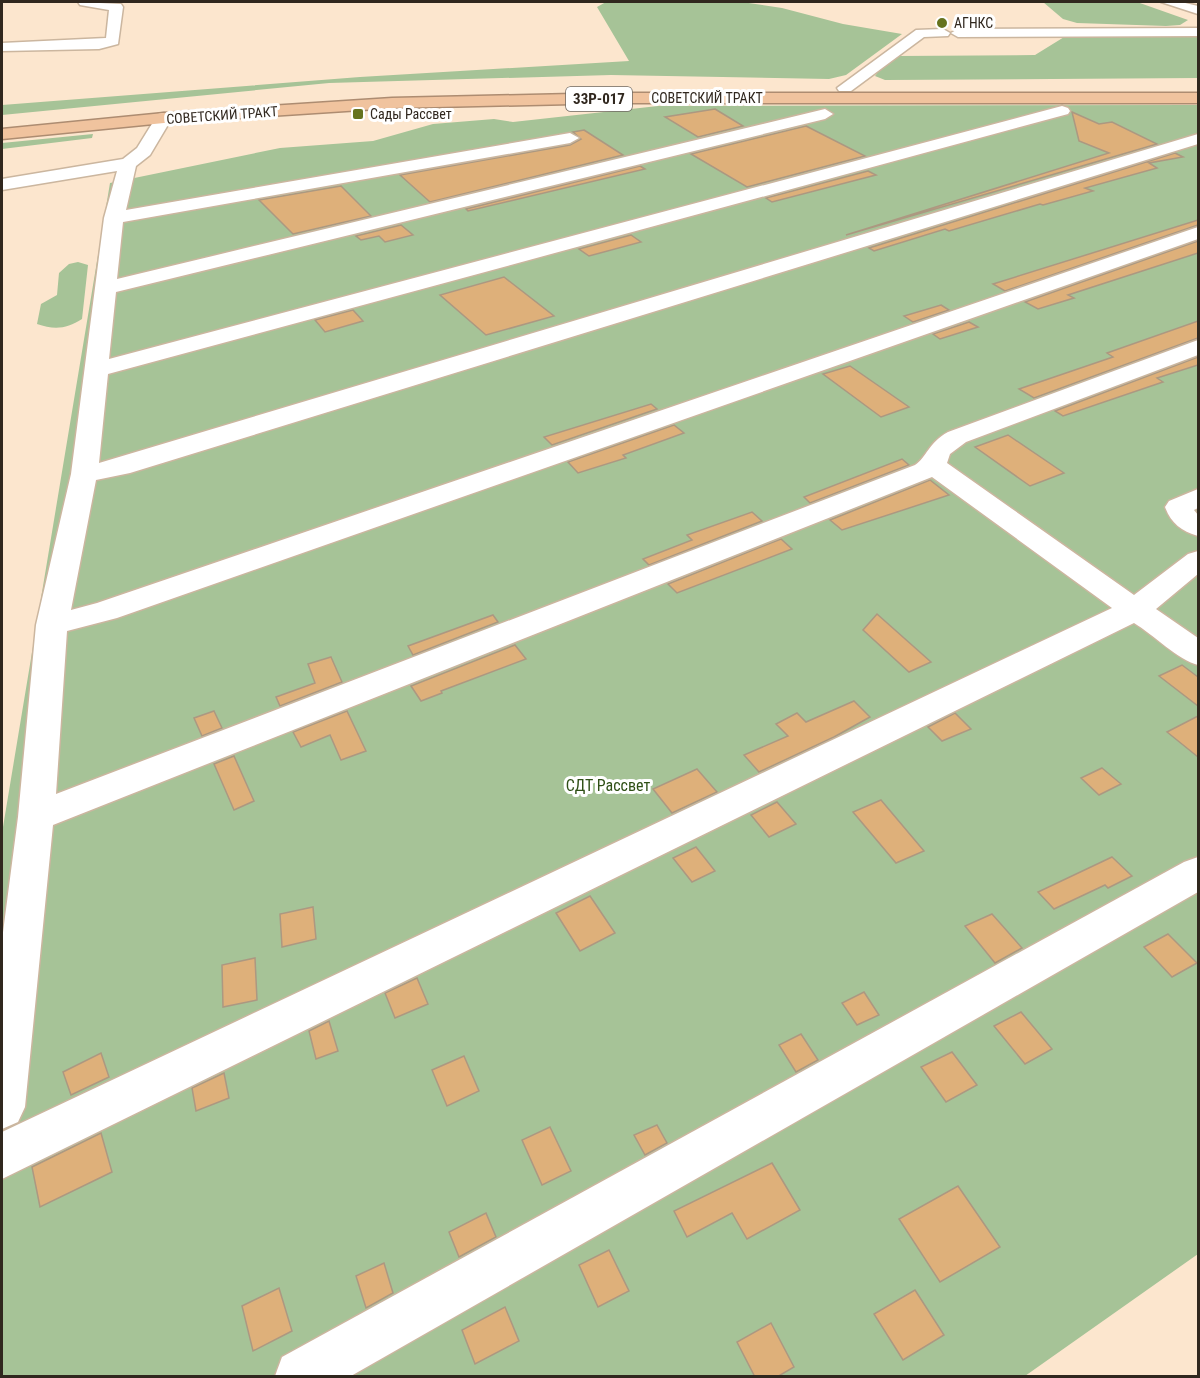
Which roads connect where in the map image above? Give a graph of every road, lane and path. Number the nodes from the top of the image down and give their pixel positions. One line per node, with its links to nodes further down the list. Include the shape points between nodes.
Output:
1 (85, 2): 5 (street, via 116,7 109,25 113,41)
2 (1168, 2): 3 (street)
3 (1198, 10)
4 (1198, 32): 7 (street, via 921,33)
5 (2, 47)
6 (1198, 86): 7 (highway, СОВЕТСКИЙ ТРАКТ / 33Р-017)
7 (845, 88): 12 (highway, СОВЕТСКИЙ ТРАКТ / 33Р-017, via 618,87 388,93)
8 (1198, 98): 11 (highway, СОВЕТСКИЙ ТРАКТ / 33Р-017, via 604,98 392,103)
9 (1062, 111): 22 (street)
10 (825, 114): 20 (street)
11 (164, 118): 13 (highway, СОВЕТСКИЙ ТРАКТ / 33Р-017); 16 (street, via 144,151)
12 (2, 123)
13 (2, 134)
14 (570, 138): 18 (street)
15 (1198, 139): 24 (street, via 121,467)
16 (128, 164): 17 (street); 18 (street)
17 (2, 184)
18 (114, 218): 20 (street)
19 (1198, 233): 29 (street, via 106,611)
20 (107, 288): 22 (street)
21 (1198, 347): 23 (street, via 957,437 941,446)
22 (98, 369): 24 (street)
23 (933, 465): 28 (street); 31 (street)
24 (84, 474): 29 (street)
25 (1198, 497): 26 (street, via 1179,507 1183,517)
26 (1198, 527)
27 (1198, 561): 28 (street)
28 (1135, 610): 30 (street); 34 (street)
29 (52, 625): 31 (street)
30 (1198, 654)
31 (36, 817): 33 (street)
32 (1198, 873): 35 (street)
33 (2, 1107)
34 (2, 1156)
35 (301, 1377)

